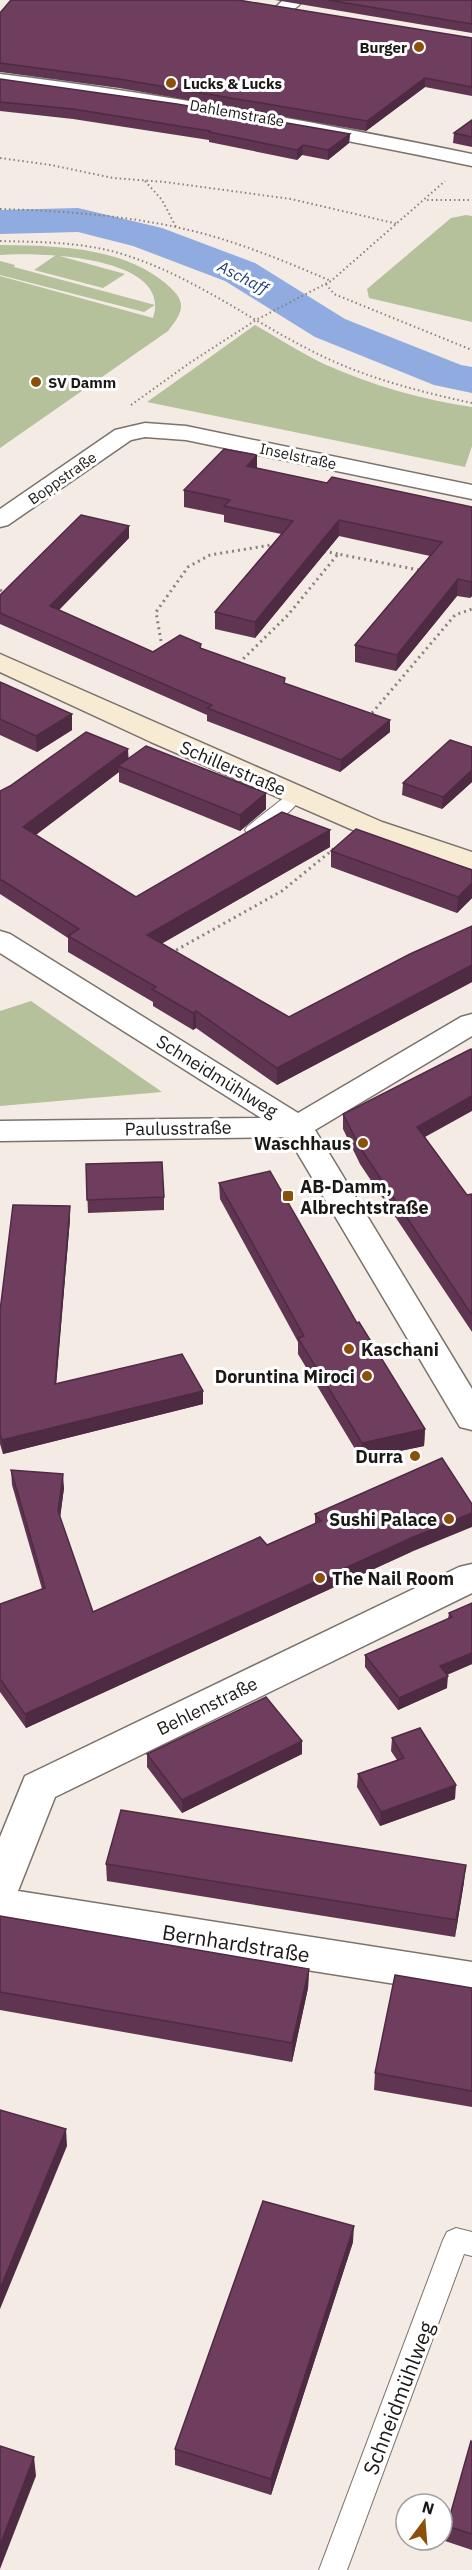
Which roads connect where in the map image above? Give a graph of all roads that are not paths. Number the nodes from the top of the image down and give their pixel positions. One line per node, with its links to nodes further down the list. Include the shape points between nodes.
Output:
1 (289, 4): 2 (street); 3 (street)
2 (265, 5)
3 (308, 12)
4 (0, 80): 5 (street, Dahlemstraße, via 201,106)
5 (470, 159)
6 (123, 435): 7 (street, Inselstraße, via 145,430 186,433); 8 (street, Boppstraße)
7 (472, 492)
8 (0, 520)
9 (0, 662): 10 (main road, Schillerstraße)
10 (296, 795): 11 (lane); 12 (main road, Schillerstraße, via 363,824)
11 (253, 830)
12 (472, 861)
13 (0, 940): 15 (street, Schneidmühlweg)
14 (472, 1023): 15 (street, Paulusstraße)
15 (298, 1126): 16 (street, Paulusstraße); 17 (street, Schneidmühlweg)
16 (0, 1131)
17 (472, 1418)
18 (472, 1577): 19 (street, Behlenstraße, via 39,1787)
19 (0, 1888)
20 (0, 1905): 21 (street, Bernhardstraße)
21 (472, 1979)
22 (472, 2244): 23 (lane, Schneidmühlweg, via 456,2240)
23 (333, 2570)

